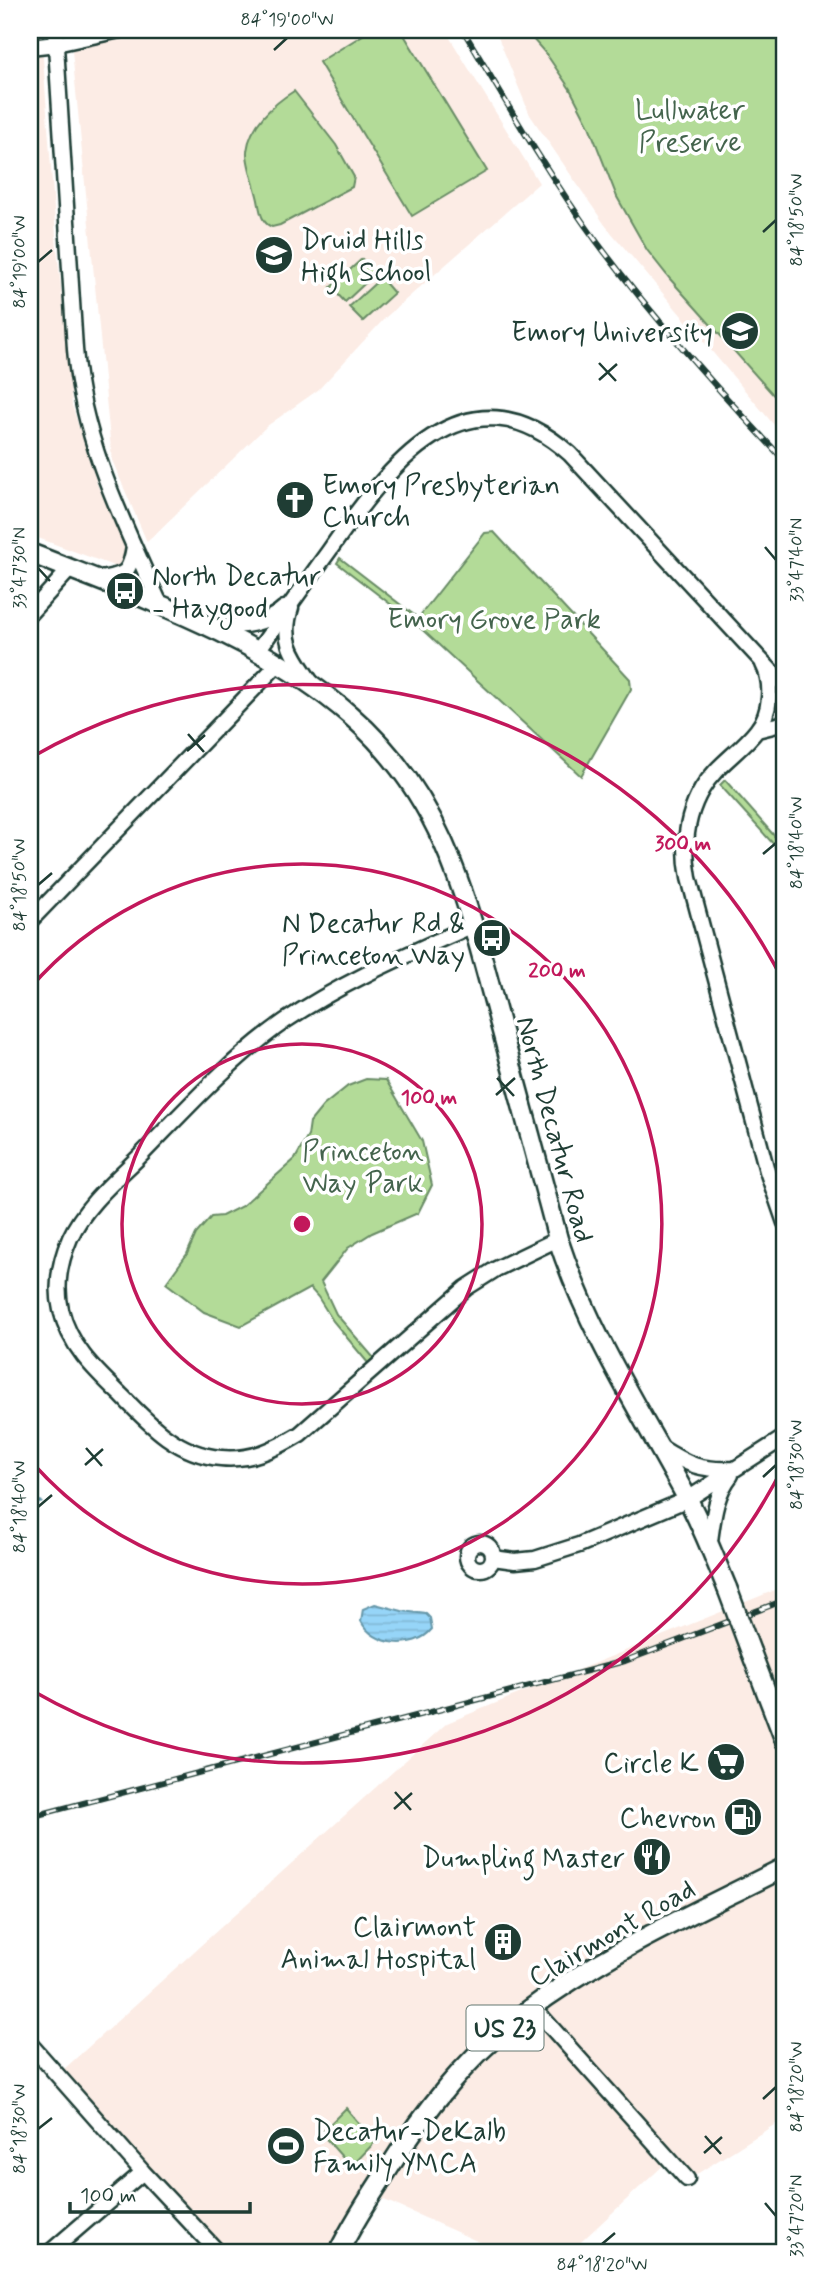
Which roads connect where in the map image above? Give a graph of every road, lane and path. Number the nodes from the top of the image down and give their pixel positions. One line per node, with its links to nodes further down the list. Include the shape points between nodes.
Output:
1 (120, 30): 2 (street)
2 (55, 37): 3 (street); 4 (street, via 76,370 89,431)
3 (30, 47)
4 (134, 547): 7 (street, via 131,566 123,574); 9 (street)
5 (30, 553): 6 (main road, North Decatur Road)
6 (70, 569): 7 (main road, North Decatur Road); 10 (street)
7 (97, 580): 9 (main road, North Decatur Road)
8 (293, 600): 11 (street, via 279,613 256,623); 12 (street); 13 (street, via 365,501 397,464 429,437 465,421 509,421 541,432 570,454); 16 (street, via 287,619 291,653)
9 (160, 604): 11 (main road, North Decatur Road)
10 (30, 613)
11 (209, 627): 12 (main road, North Decatur Road)
12 (257, 652): 14 (main road, North Decatur Road)
13 (759, 656): 15 (street); 18 (street, via 769,690 766,713)
14 (278, 664): 16 (main road, North Decatur Road); 19 (street)
15 (785, 686)
16 (316, 688): 20 (main road, North Decatur Road, via 387,752 426,806 457,872)
17 (785, 723): 18 (street)
18 (757, 730): 21 (street, via 701,790 688,826 686,853 767,1171)
19 (30, 921)
20 (473, 925): 22 (main road, North Decatur Road); 22 (street, via 325,995 266,1035 219,1076 77,1225 59,1275 61,1308 81,1354 155,1429 203,1455 249,1457 272,1451 300,1434 466,1288)
21 (785, 1223)
22 (558, 1239): 24 (main road, North Decatur Road, via 595,1331)
23 (785, 1437): 25 (street)
24 (658, 1446): 25 (street, via 694,1467); 26 (main road, North Decatur Road)
25 (736, 1469): 26 (street); 27 (street, via 716,1502)
26 (688, 1499): 27 (main road, North Decatur Road); 28 (street, via 560,1553 525,1560)
27 (709, 1548): 29 (main road, North Decatur Road, bridge)
28 (493, 1558)
29 (785, 1741)
30 (785, 1867): 31 (main road, Clairmont Road / US 23, via 634,1943)
31 (533, 2007): 34 (street); 37 (main road, Clairmont Road / US 23, via 450,2082 395,2157)
32 (30, 2044): 33 (street)
33 (144, 2172): 35 (street); 36 (street)
34 (687, 2179)
35 (49, 2253)
36 (219, 2253)
37 (338, 2253)

